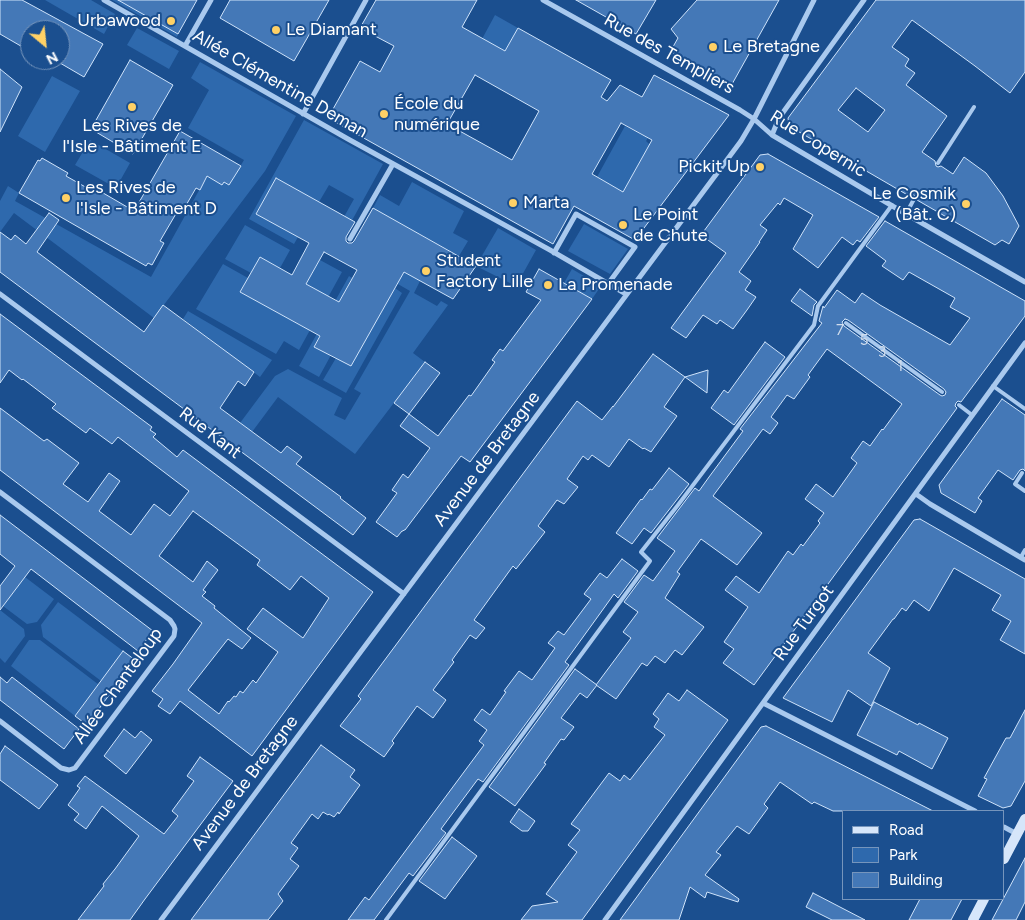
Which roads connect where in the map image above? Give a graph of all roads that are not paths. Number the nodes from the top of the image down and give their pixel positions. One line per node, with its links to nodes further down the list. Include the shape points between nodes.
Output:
1 (104, 0): 7 (street, Allée Clémentine Deman)
2 (211, 0): 7 (street)
3 (366, 0): 9 (street)
4 (543, 0): 10 (street, Rue des Templiers)
5 (814, 0): 10 (street, Avenue de Bretagne)
6 (864, 0): 11 (street, via 779,118)
7 (185, 46): 9 (street, Allée Clémentine Deman)
8 (974, 107): 12 (lane)
9 (304, 114): 13 (street, Allée Clémentine Deman)
10 (754, 119): 11 (street, Rue Copernic); 22 (street, Avenue de Bretagne)
11 (772, 135): 15 (street, Rue Copernic)
12 (938, 163)
13 (393, 164): 17 (street); 18 (street, Allée Clémentine Deman)
14 (914, 199): 16 (lane)
15 (892, 205): 16 (street, Rue Copernic); 46 (lane, via 818,306 814,325 641,552 650,561)
16 (906, 214): 19 (street, Rue Copernic)
17 (350, 239)
18 (554, 253): 20 (street, Allée Clémentine Deman); 20 (street, via 576,214 635,247)
19 (1025, 282)
20 (608, 284): 22 (street, Allée Clémentine Deman)
21 (0, 294): 36 (street, Rue Kant)
22 (626, 294): 36 (street, Avenue de Bretagne)
23 (846, 323): 26 (lane)
24 (1025, 343): 25 (street, Rue Turgot)
25 (993, 386): 28 (lane); 29 (street, Rue Turgot)
26 (942, 392)
27 (959, 405): 29 (lane)
28 (1025, 409)
29 (972, 415): 33 (street, Rue Turgot)
30 (1022, 473): 31 (lane, via 1015,484)
31 (1025, 491)
32 (0, 492): 38 (street, Allée Chanteloup, via 170,620 175,629 174,636 75,768 61,768)
33 (916, 494): 35 (street); 37 (street, Rue Turgot)
34 (1025, 550): 35 (lane)
35 (1023, 559)
36 (404, 594): 45 (street, Avenue de Bretagne)
37 (764, 703): 39 (street); 47 (street, Rue Turgot)
38 (0, 721)
39 (973, 810)
40 (1025, 819): 42 (street)
41 (1005, 828): 42 (street)
42 (1017, 834): 43 (street)
43 (1005, 857)
44 (983, 900): 48 (street)
45 (161, 920)
46 (386, 920)
47 (605, 920)
48 (973, 920)

